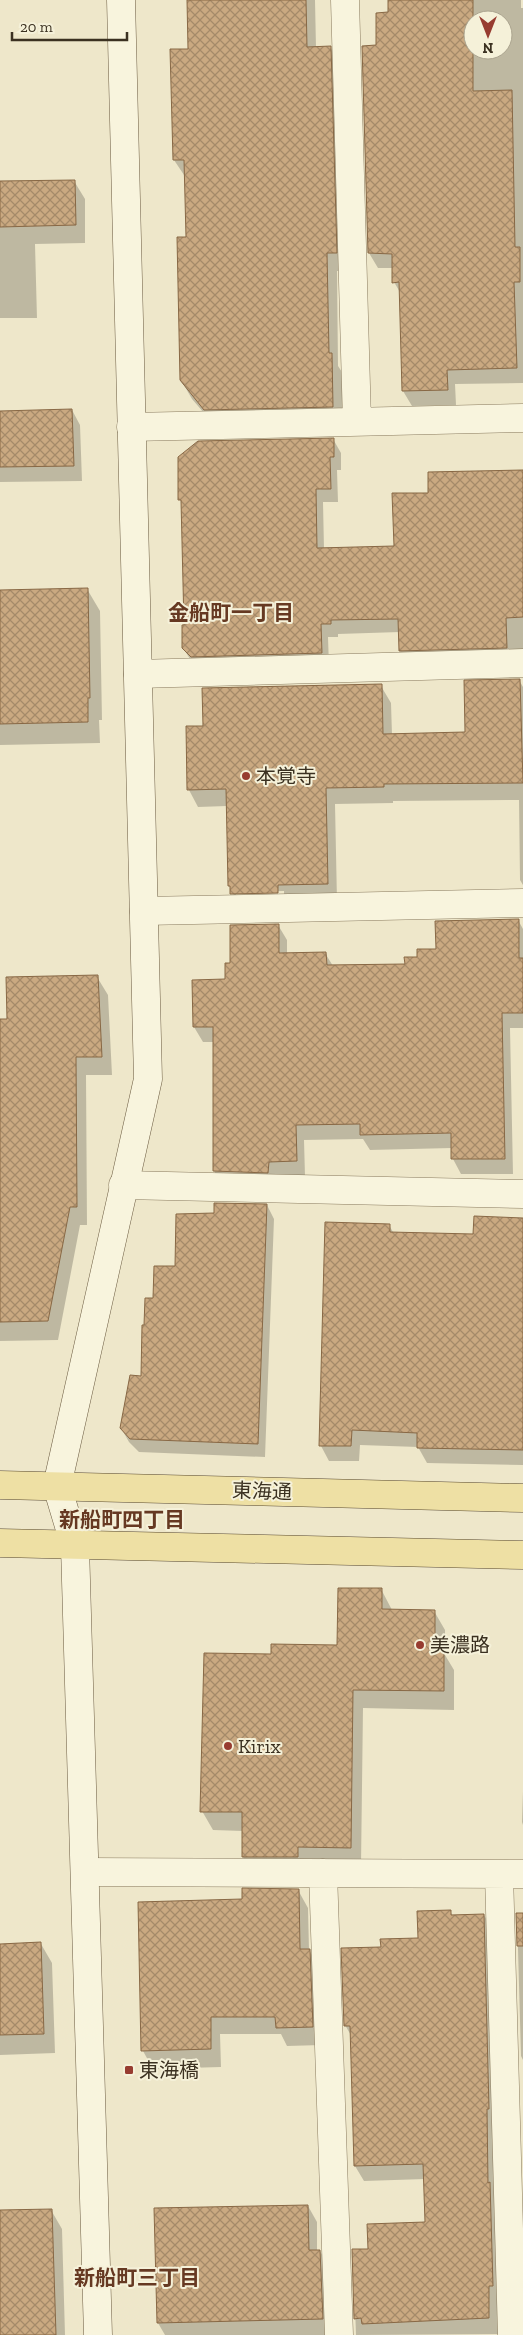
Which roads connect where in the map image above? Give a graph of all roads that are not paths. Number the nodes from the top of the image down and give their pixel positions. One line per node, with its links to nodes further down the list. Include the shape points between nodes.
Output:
1 (121, 0): 5 (street)
2 (345, 0): 4 (street)
3 (523, 418): 4 (street)
4 (358, 422): 5 (street)
5 (131, 427): 7 (street)
6 (523, 663): 7 (street)
7 (138, 674): 9 (street)
8 (523, 902): 9 (street)
9 (144, 910): 10 (street, via 148,1080)
10 (123, 1185): 11 (street); 13 (street)
11 (523, 1194)
12 (0, 1485): 13 (main road, 東海通)
13 (57, 1486): 14 (main road, 東海通); 16 (street)
14 (523, 1498)
15 (0, 1543): 16 (main road)
16 (75, 1546): 17 (main road); 18 (street)
17 (523, 1555)
18 (84, 1872): 19 (street); 21 (street)
19 (323, 1873): 20 (street); 22 (street)
20 (511, 1874): 23 (street)
21 (98, 2335)
22 (339, 2335)
23 (512, 2335)

